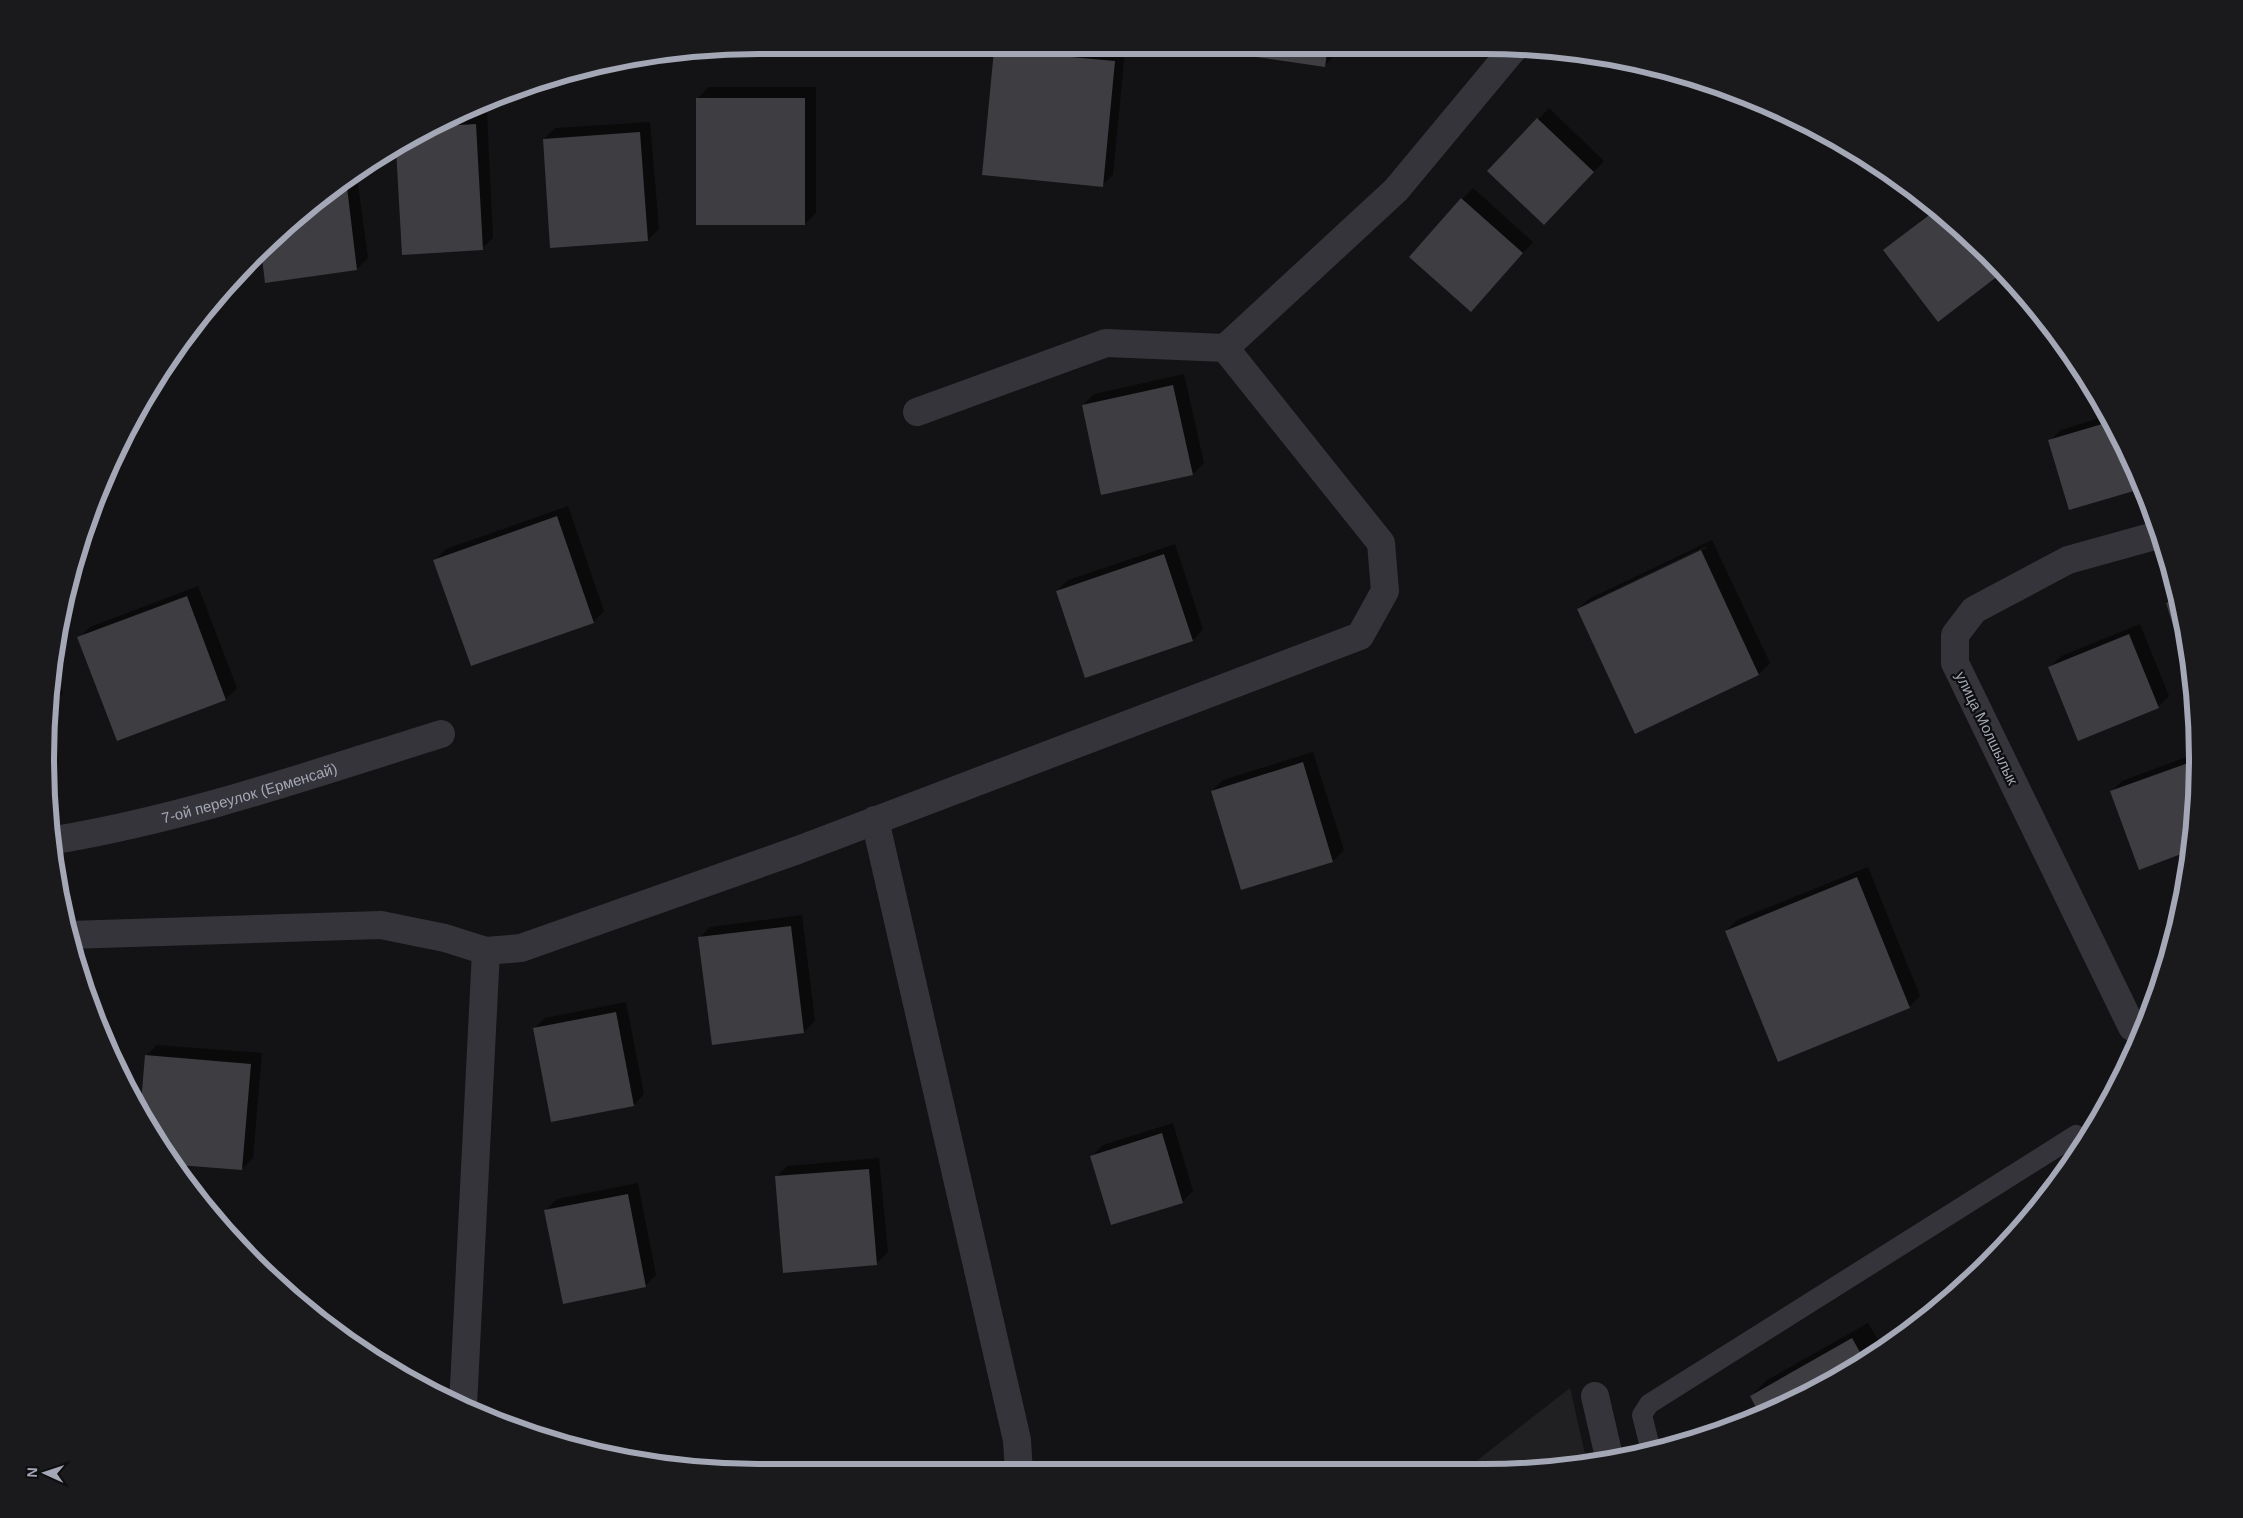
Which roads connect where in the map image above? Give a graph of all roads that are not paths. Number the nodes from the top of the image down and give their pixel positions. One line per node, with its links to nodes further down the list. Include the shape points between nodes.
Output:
1 (1509, 55): 2 (street, via 1396,190)
2 (1224, 348): 3 (street, via 1106,343); 6 (street, via 1381,544 1385,591 1360,636)
3 (917, 412)
4 (2153, 536): 10 (street, улица Молшылык, via 2068,560 1974,610 1955,635 1955,663)
5 (441, 734): 7 (street, 7-ой переулок (Ерменсай), via 215,806)
6 (875, 820): 9 (street, via 521,948); 16 (street, via 1017,1440)
7 (59, 839)
8 (76, 935): 9 (street, via 381,925 445,938)
9 (486, 951): 13 (street)
10 (2132, 1027)
11 (2079, 1137): 14 (lane, via 2076,1135 1649,1404 1642,1415)
12 (1595, 1396): 15 (street)
13 (463, 1399)
14 (1649, 1445)
15 (1608, 1453)
16 (1018, 1464)

